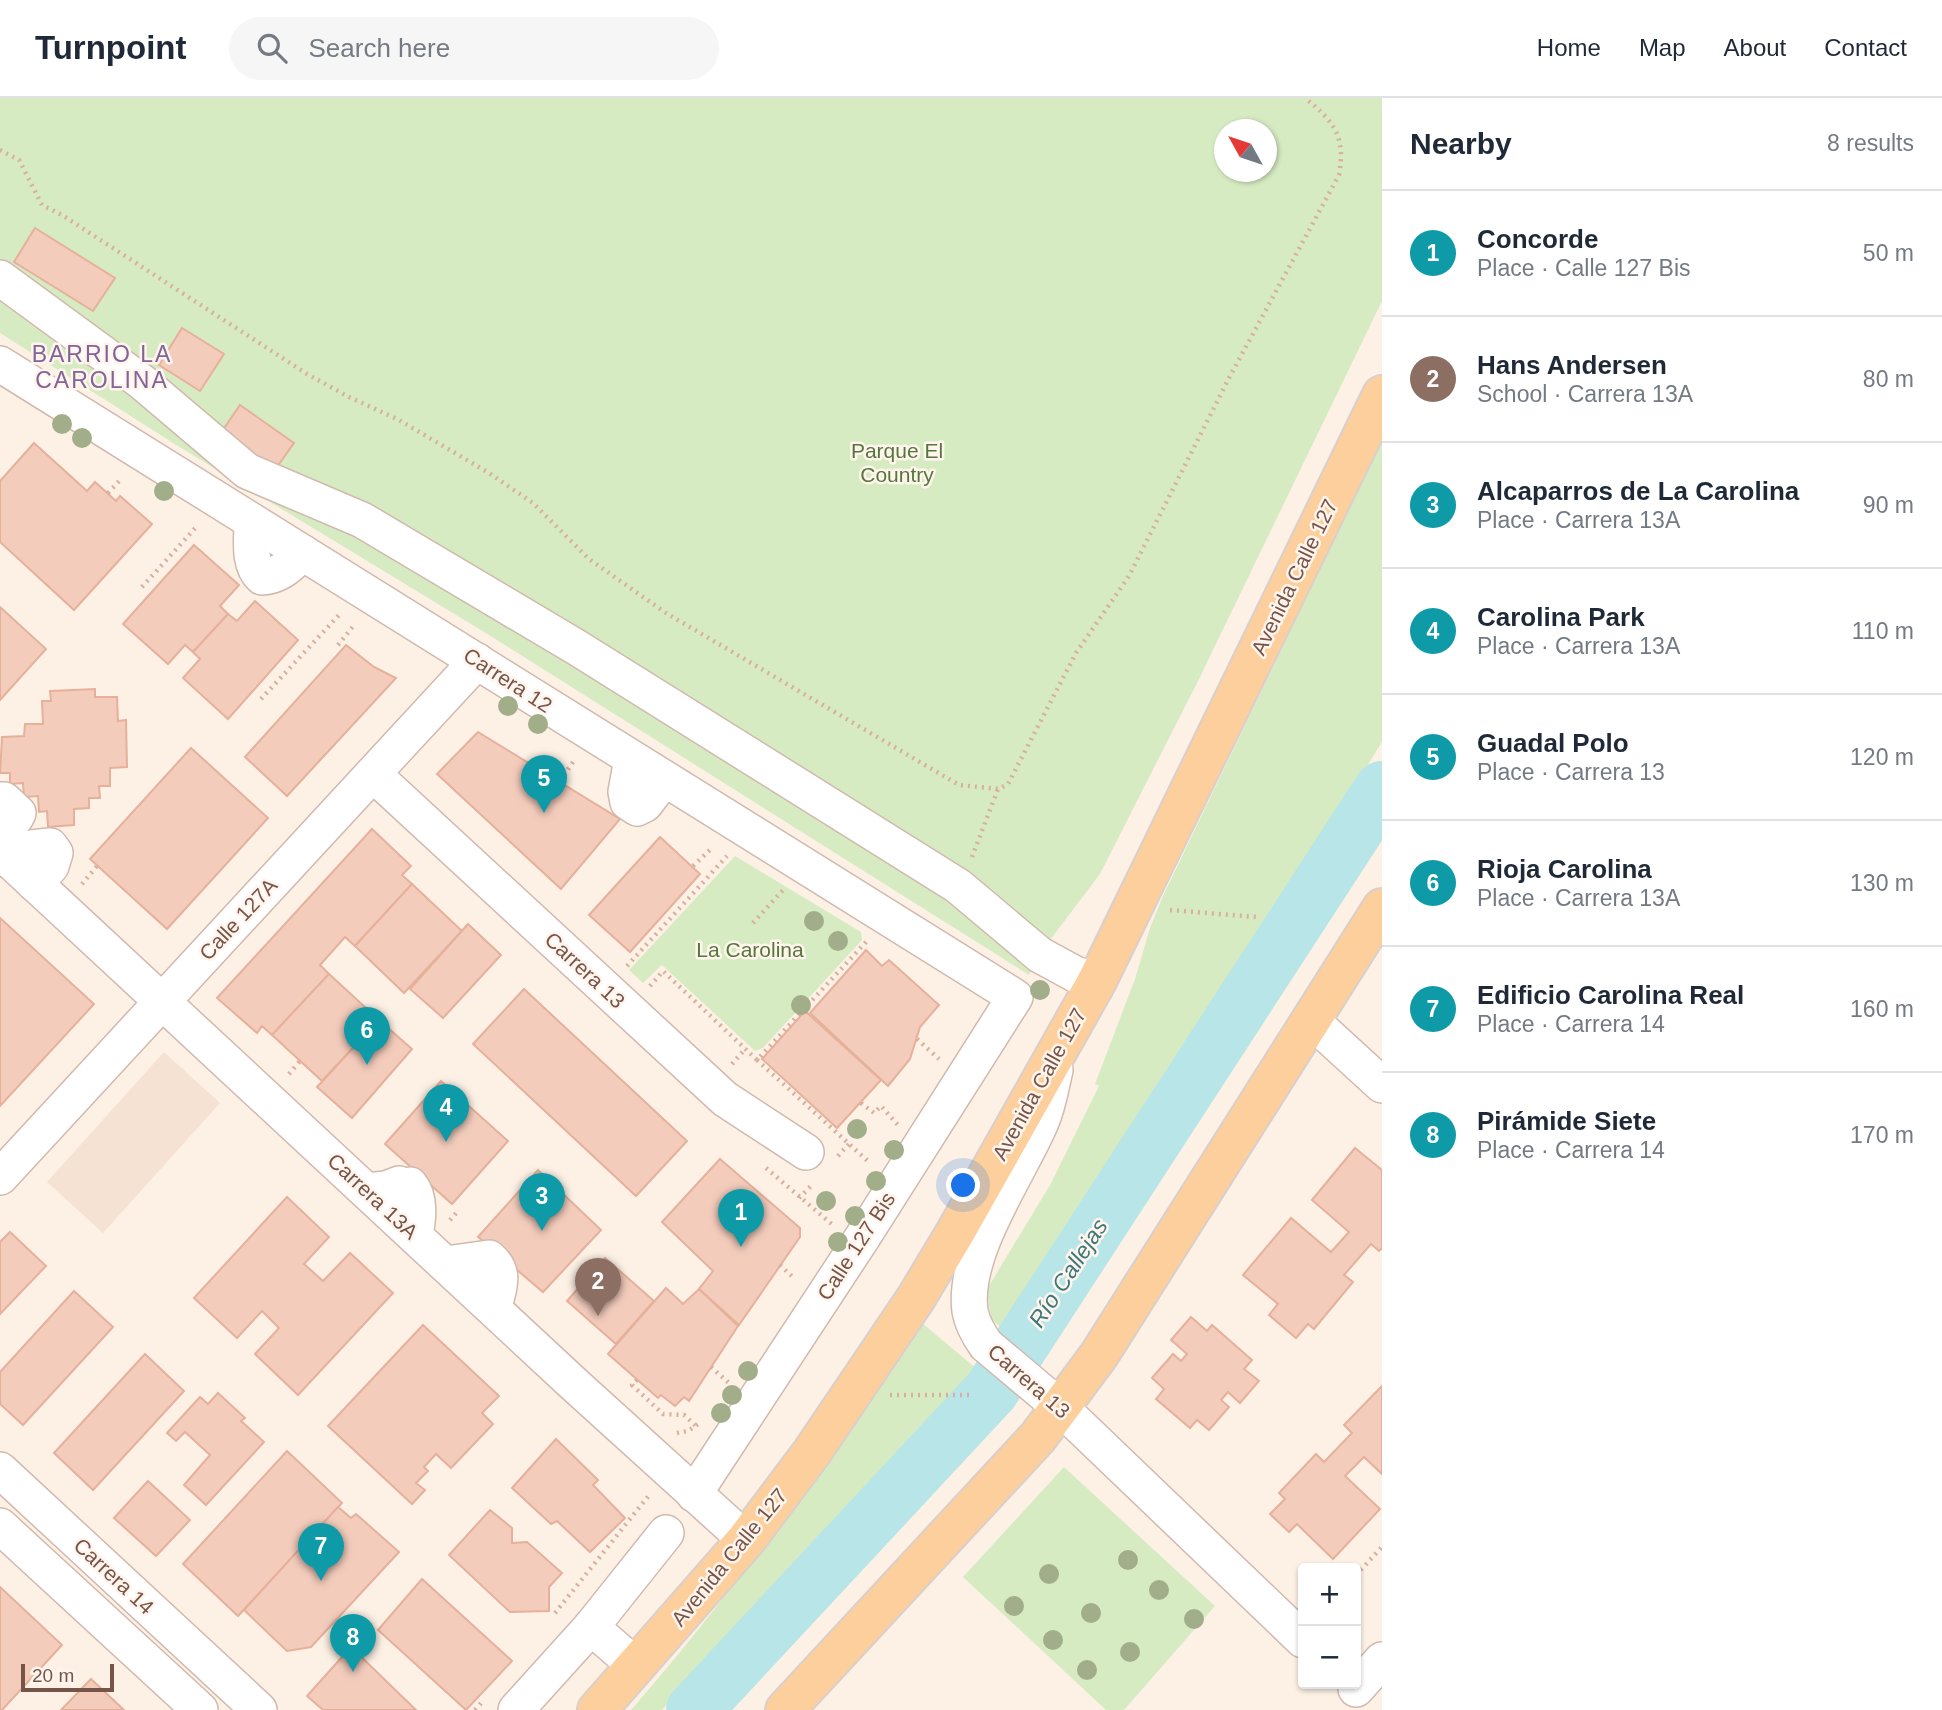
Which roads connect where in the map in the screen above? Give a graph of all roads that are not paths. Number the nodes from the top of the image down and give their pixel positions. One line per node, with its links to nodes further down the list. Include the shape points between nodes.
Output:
1 (0, 278): 9 (street, via 142,382 247,471 362,520 439,565 958,886 1040,955)
2 (0, 364): 4 (street, Carrera 12)
3 (1382, 395): 9 (main road, Avenida Calle 127)
4 (477, 661): 5 (street, Calle 127A); 10 (street, Carrera 12)
5 (373, 774): 11 (street, Calle 127A); 15 (street, Carrera 13, via 725,1099)
6 (0, 800): 7 (street, via 18,813)
7 (11, 858): 11 (street, Carrera 13A)
8 (1382, 908): 12 (main road)
9 (1097, 981): 13 (main road, Avenida Calle 127)
10 (1015, 997): 19 (street, Calle 127 Bis)
11 (162, 1001): 16 (street, Calle 127A); 19 (street, Carrera 13A)
12 (1311, 1020): 14 (street); 17 (main road, via 1099,1355)
13 (1062, 1046): 17 (street, Carrera 13, via 1042,1119 977,1257 970,1311 978,1334); 22 (main road, Avenida Calle 127, via 916,1298)
14 (1382, 1085)
15 (806, 1153)
16 (0, 1177)
17 (1054, 1402): 24 (street, Carrera 13); 33 (main road, via 1038,1437)
18 (0, 1470): 27 (street, Carrera 14)
19 (694, 1494): 22 (street, Carrera 13A)
20 (662, 1517): 23 (street)
21 (0, 1526): 29 (street, Carrera 14)
22 (746, 1540): 26 (main road, Avenida Calle 127)
23 (591, 1627): 26 (street); 31 (street)
24 (1298, 1635)
25 (1382, 1660): 28 (street)
26 (636, 1667): 32 (main road, Avenida Calle 127)
27 (228, 1682): 29 (street, Carrera 14); 30 (street, Carrera 14)
28 (1361, 1694)
29 (202, 1710)
30 (259, 1710)
31 (516, 1710)
32 (597, 1710)
33 (785, 1710)

